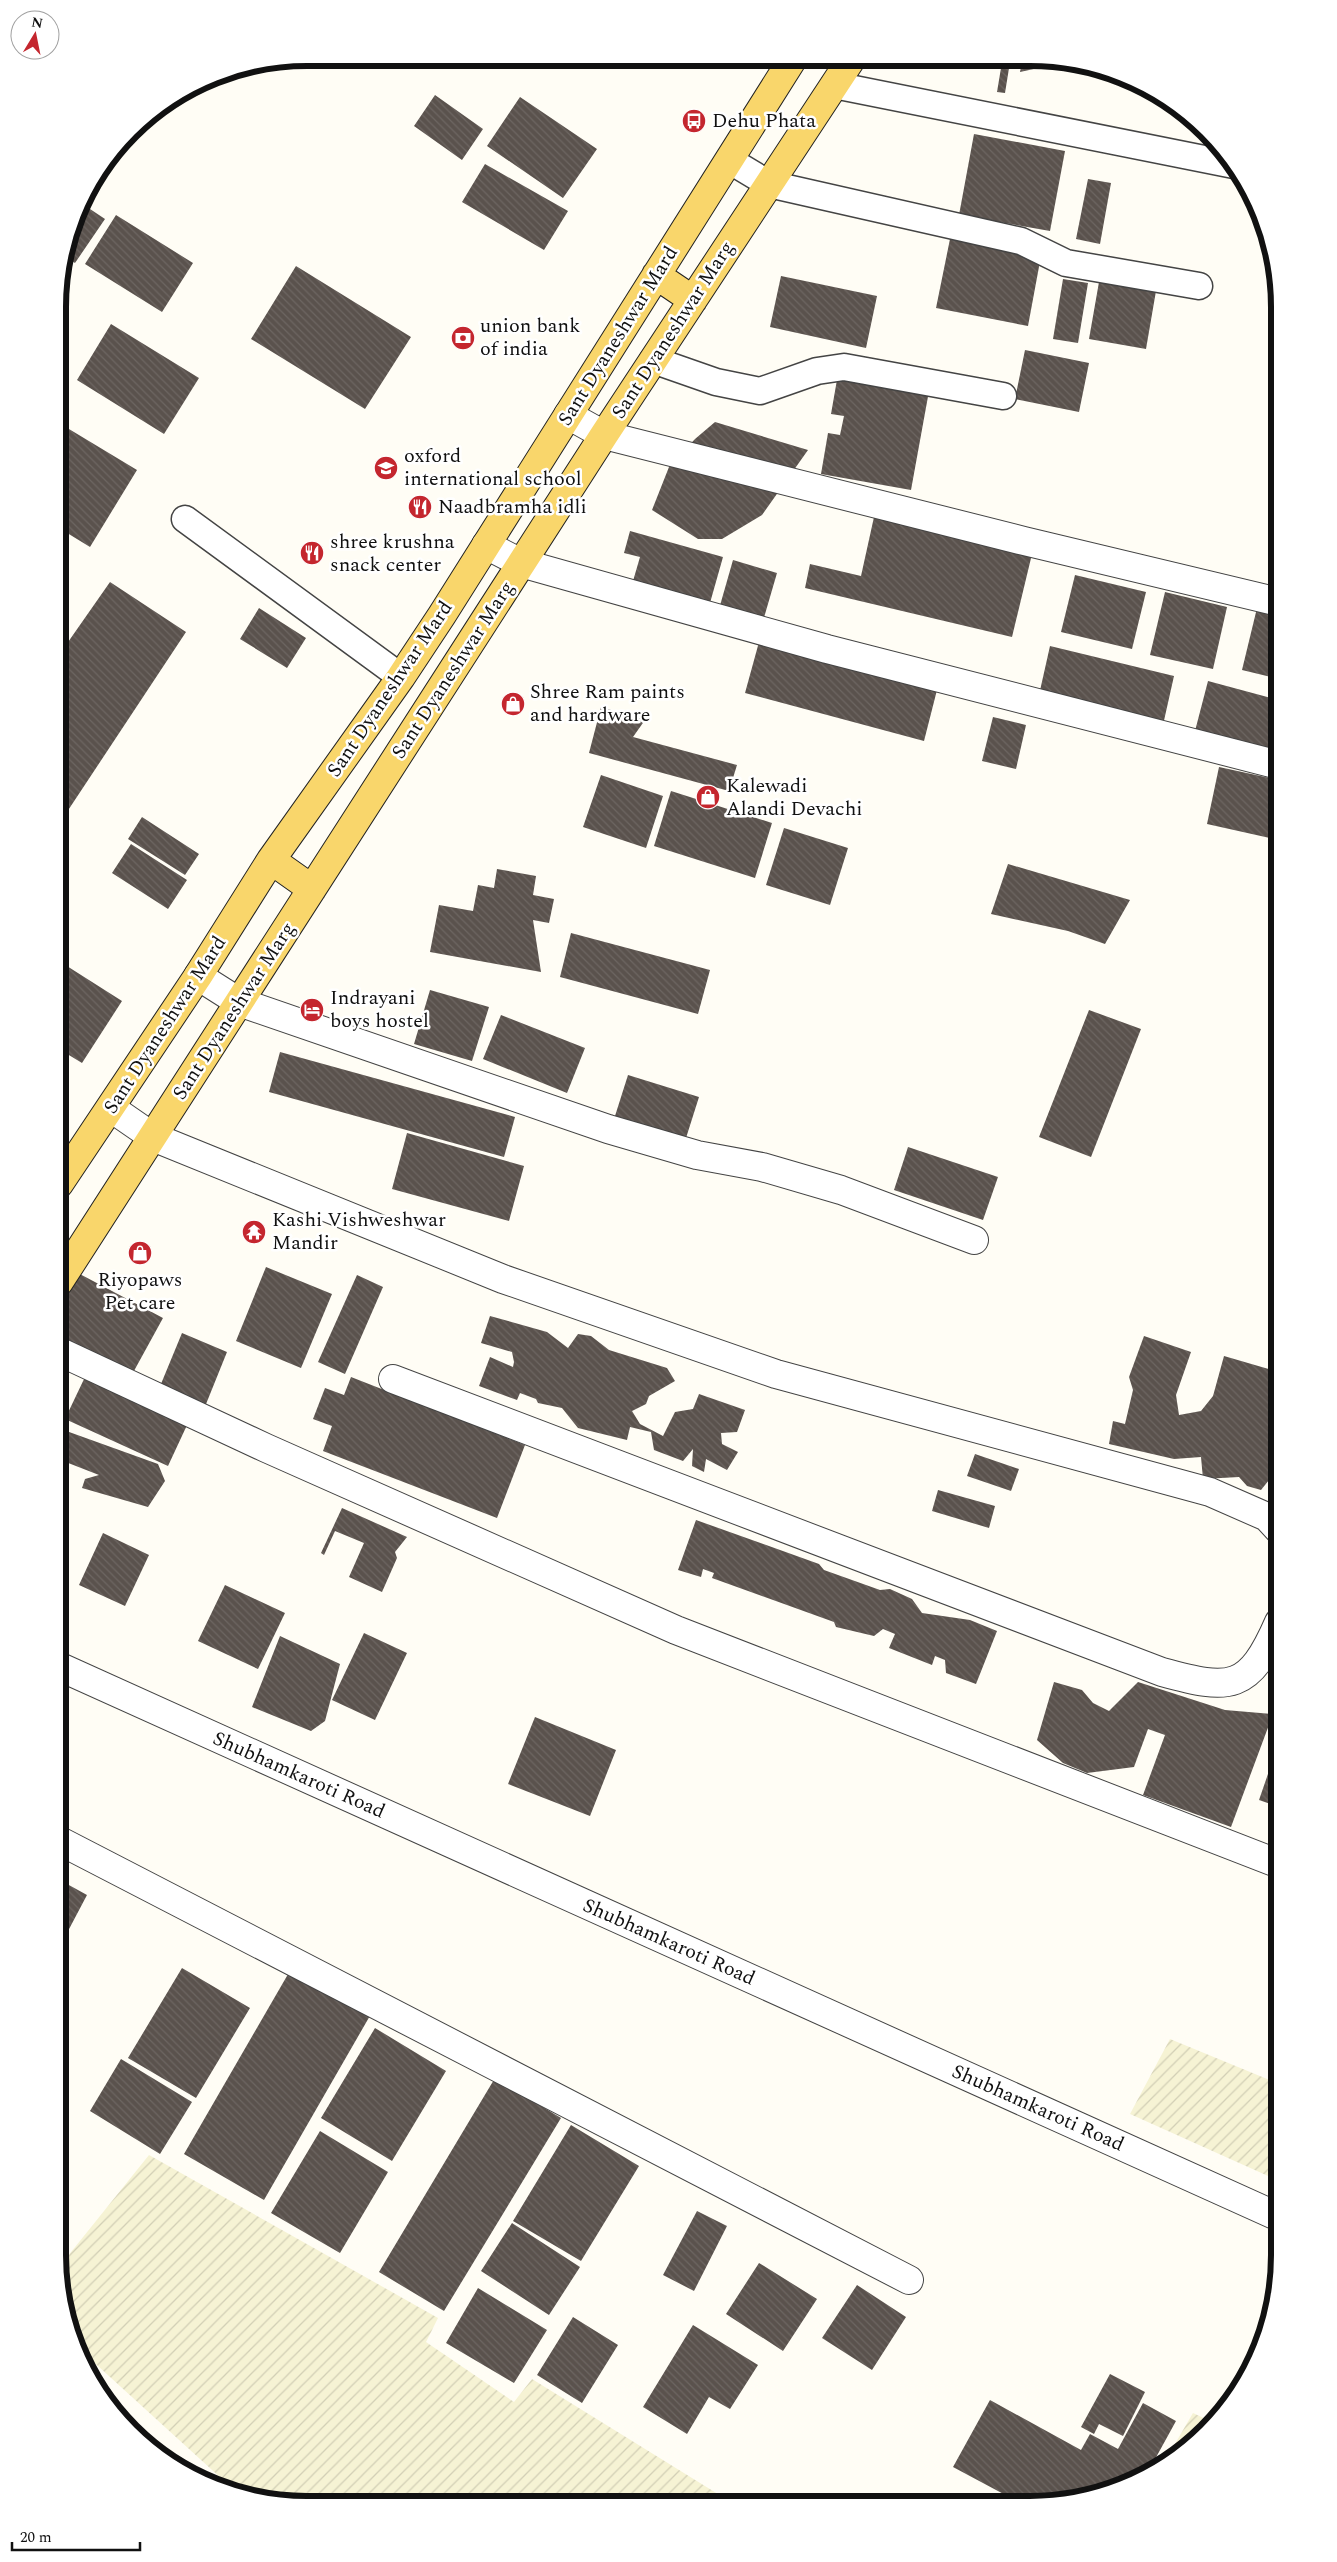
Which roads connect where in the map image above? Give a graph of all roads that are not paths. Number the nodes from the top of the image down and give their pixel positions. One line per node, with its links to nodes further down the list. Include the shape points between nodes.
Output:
1 (788, 66): 4 (main road, Sant Dyaneshwar Mard)
2 (847, 66): 3 (main road, Sant Dyaneshwar Marg)
3 (834, 85): 5 (lane); 6 (main road, Sant Dyaneshwar Marg)
4 (729, 160): 6 (lane); 7 (main road, Sant Dyaneshwar Mard)
5 (1223, 163)
6 (769, 184): 8 (lane, via 1022,241 1066,263); 9 (main road, Sant Dyaneshwar Marg)
7 (656, 275): 9 (main road); 12 (main road, Sant Dyaneshwar Mard)
8 (1199, 286)
9 (692, 300): 10 (main road, Sant Dyaneshwar Marg)
10 (653, 360): 11 (lane, via 716,382 760,391 817,371 844,367); 13 (main road, Sant Dyaneshwar Marg)
11 (1003, 396)
12 (568, 415): 13 (street); 15 (main road, Sant Dyaneshwar Mard)
13 (604, 435): 16 (main road, Sant Dyaneshwar Marg); 17 (street)
14 (185, 519): 18 (lane)
15 (486, 546): 16 (street); 18 (main road, Sant Dyaneshwar Mard)
16 (521, 563): 19 (street, via 828,649); 21 (main road, Sant Dyaneshwar Marg)
17 (1271, 600)
18 (401, 677): 20 (main road, Sant Dyaneshwar Mard)
19 (1271, 763)
20 (271, 860): 21 (main road); 22 (main road, Sant Dyaneshwar Mard)
21 (312, 889): 23 (main road, Sant Dyaneshwar Marg)
22 (198, 976): 23 (street); 24 (main road, Sant Dyaneshwar Mard)
23 (239, 1002): 25 (main road, Sant Dyaneshwar Marg); 27 (street, via 608,1129 697,1155 762,1166 841,1190)
24 (111, 1108): 25 (street); 26 (main road, Sant Dyaneshwar Mard)
25 (153, 1137): 28 (main road, Sant Dyaneshwar Marg); 31 (street, via 503,1279 776,1374 1210,1492)
26 (66, 1174)
27 (974, 1240)
28 (66, 1270)
29 (66, 1356): 35 (street, via 676,1630)
30 (393, 1379): 32 (street, via 1171,1675 1227,1684 1248,1674)
31 (1271, 1521)
32 (1271, 1640)
33 (66, 1670): 36 (street, Shubhamkaroti Road)
34 (66, 1844): 37 (street)
35 (1271, 1861)
36 (1271, 2213)
37 (909, 2280)

